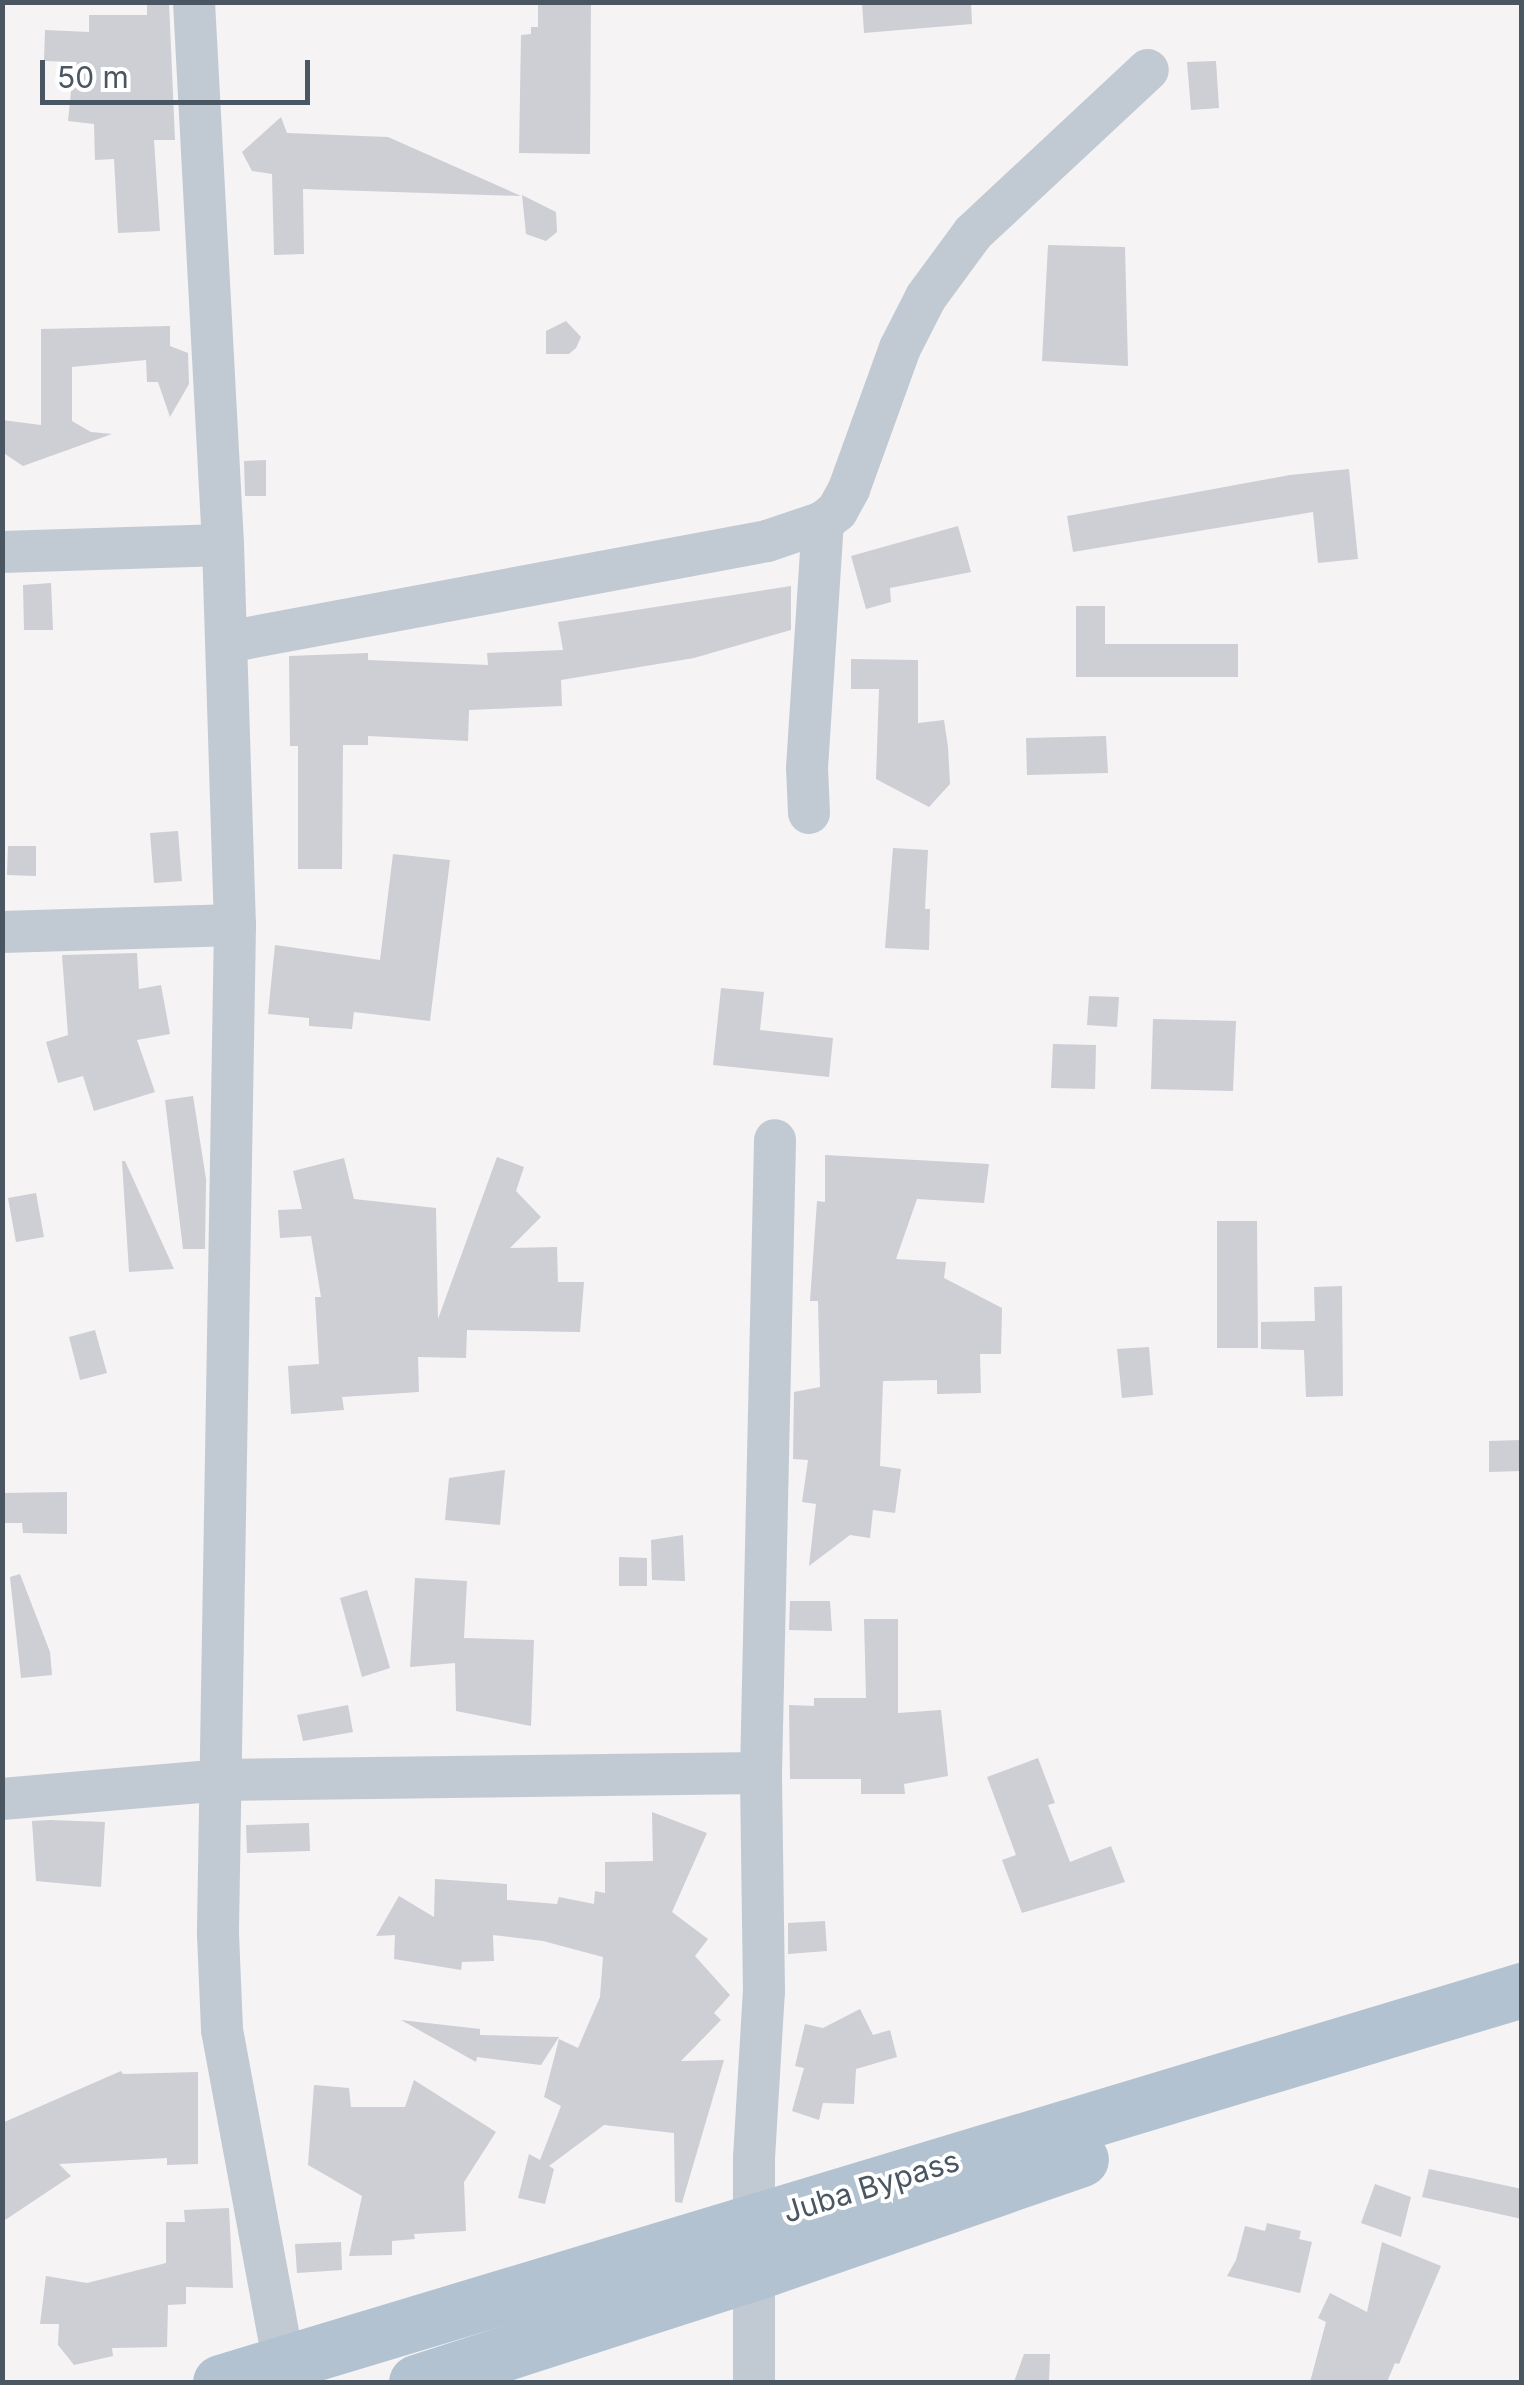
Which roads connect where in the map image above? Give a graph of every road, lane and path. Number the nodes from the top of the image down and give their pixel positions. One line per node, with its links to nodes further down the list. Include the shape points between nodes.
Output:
1 (194, 2): 4 (street)
2 (1148, 70): 3 (street, via 973,233 926,297 900,348 849,489)
3 (823, 522): 6 (street, via 766,540); 7 (street)
4 (223, 544): 5 (street); 6 (street)
5 (2, 552)
6 (227, 642): 8 (street)
7 (809, 813)
8 (235, 924): 9 (street); 12 (street)
9 (2, 932)
10 (775, 1140): 11 (street)
11 (760, 1773): 12 (street); 16 (street, via 764,1992)
12 (223, 1780): 13 (street); 17 (street, via 222,2030)
13 (2, 1799)
14 (1522, 1990): 16 (main road, Juba Bypass)
15 (1522, 2006): 16 (main road, Juba Bypass)
16 (756, 2246): 17 (main road, Juba Bypass); 19 (main road, Juba Bypass); 20 (street)
17 (285, 2373): 18 (main road, Juba Bypass)
18 (220, 2382)
19 (416, 2382)
20 (754, 2382)

